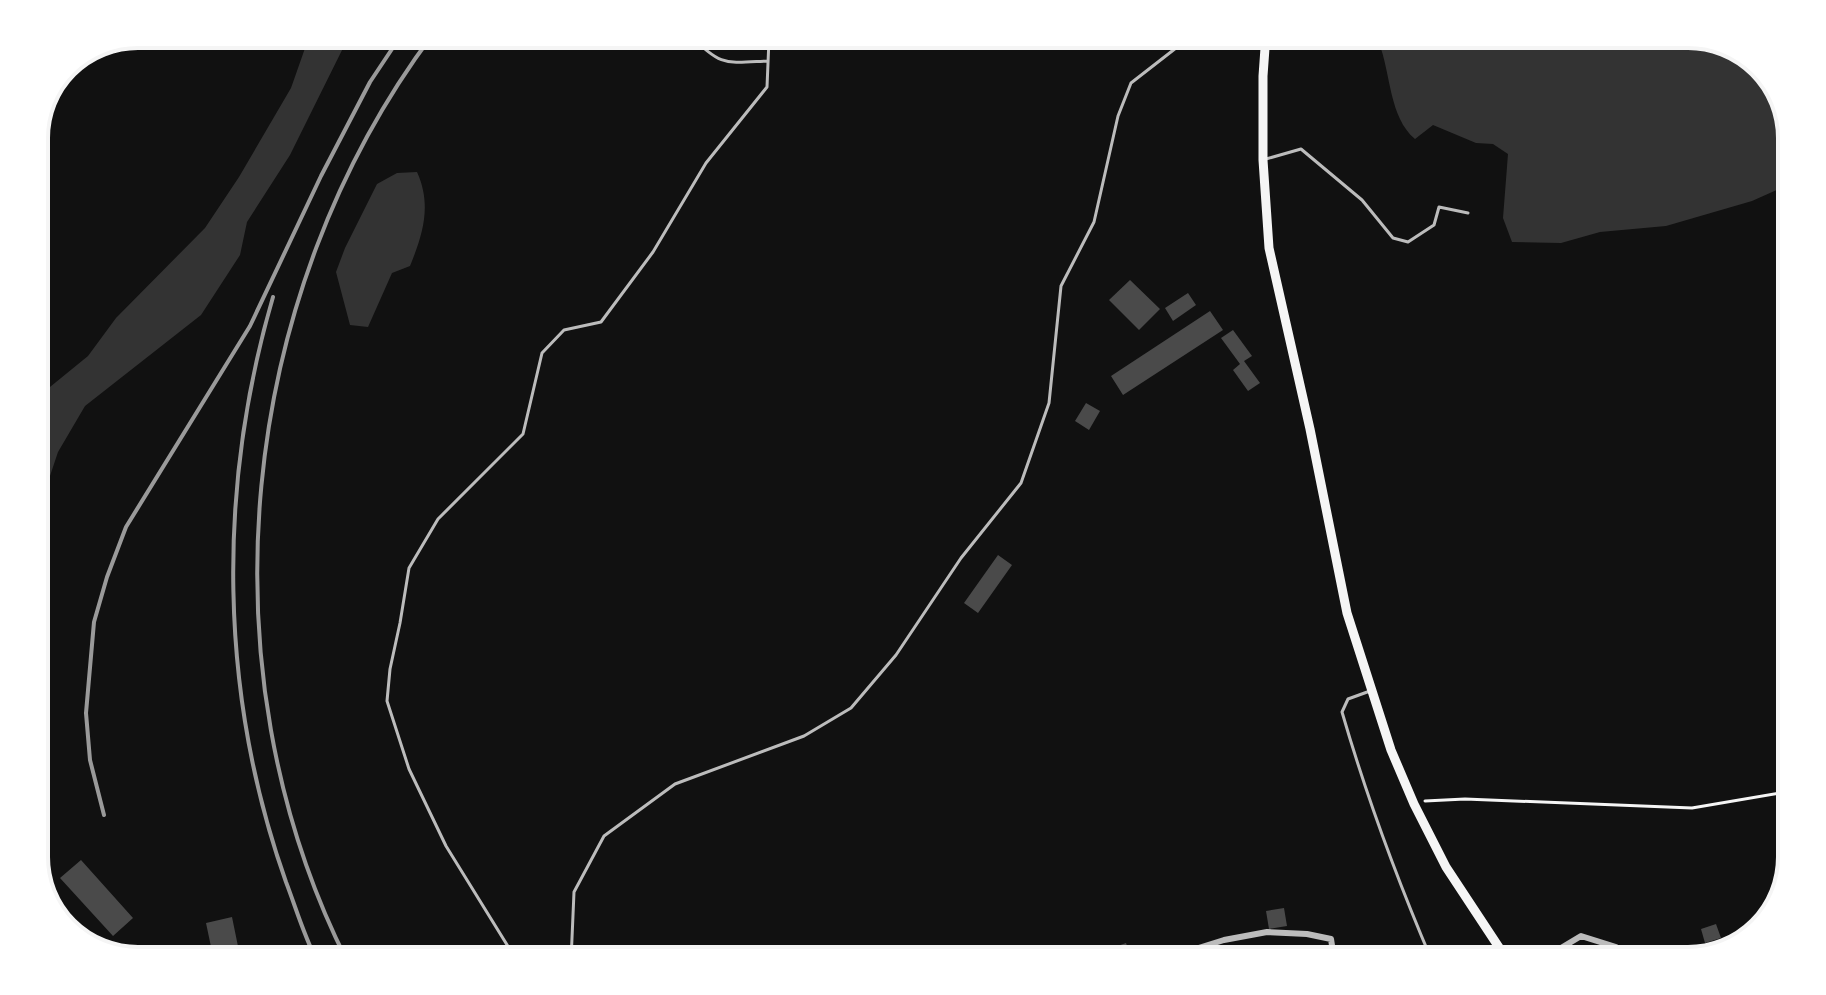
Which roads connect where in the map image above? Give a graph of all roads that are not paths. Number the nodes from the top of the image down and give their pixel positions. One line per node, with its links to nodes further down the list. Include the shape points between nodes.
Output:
1 (703, 48): 5 (lane, via 725,63)
2 (769, 48): 5 (lane)
3 (1176, 48): 10 (lane, via 1131,83 1118,116 1094,222 1061,286 1049,403 1021,483 851,708 804,736 675,784 604,836 574,892)
4 (1266, 48): 6 (main road)
5 (768, 61): 9 (lane, via 767,87 706,163 653,252 601,322 564,330 542,353 523,434 438,519 409,568 387,701 409,769 446,846)
6 (1263, 160): 7 (lane, via 1301,149 1362,200 1393,238 1408,242 1434,225 1439,207); 8 (main road, via 1269,248 1347,613)
7 (1468, 213)
8 (1370, 691): 13 (lane, via 1348,699 1342,712 1395,876); 14 (main road, via 1414,804 1446,867)
9 (508, 947)
10 (572, 947)
11 (1202, 947): 12 (street, via 1267,932 1331,939)
12 (1332, 947)
13 (1426, 947)
14 (1499, 947)
15 (1563, 947): 16 (street, via 1581,936)
16 (1616, 947)

